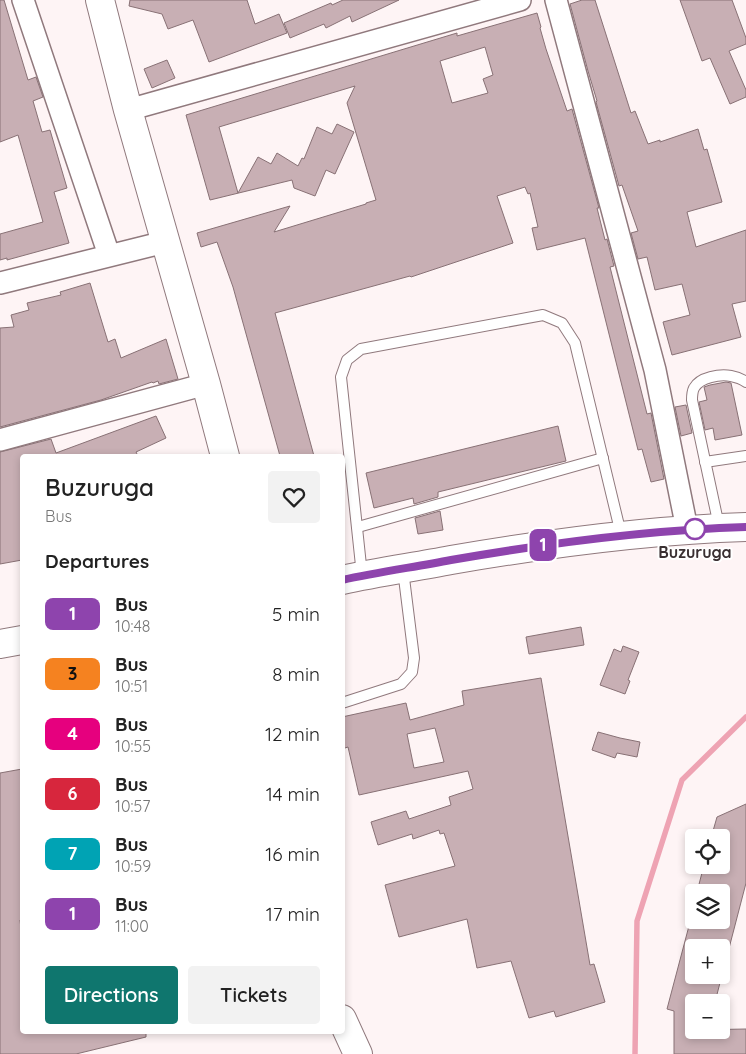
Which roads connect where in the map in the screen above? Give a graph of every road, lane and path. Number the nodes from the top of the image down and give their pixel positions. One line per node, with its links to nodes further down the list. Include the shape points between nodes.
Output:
1 (23, 0): 7 (street)
2 (100, 0): 5 (main road)
3 (520, 0): 5 (street)
4 (556, 0): 18 (street, via 655,370)
5 (128, 110): 6 (main road)
6 (165, 242): 7 (street); 10 (main road)
7 (109, 255): 8 (street)
8 (0, 284)
9 (746, 382): 15 (lane, via 732,376 718,376 694,386 692,400)
10 (206, 384): 11 (street); 12 (main road)
11 (0, 440)
12 (224, 454)
13 (746, 456): 15 (lane)
14 (603, 458): 16 (lane); 16 (lane, via 575,343 562,323 543,315 361,349 348,360 340,377); 19 (lane)
15 (705, 462): 17 (lane)
16 (358, 527): 21 (lane)
17 (733, 527): 18 (main road)
18 (687, 529): 19 (main road)
19 (622, 535): 20 (main road)
20 (403, 569): 21 (main road); 24 (lane, via 414,658 412,672 401,684)
21 (352, 578)
22 (20, 640): 23 (main road)
23 (0, 644)
24 (345, 702)
25 (345, 1026): 26 (main road)
26 (358, 1054)

